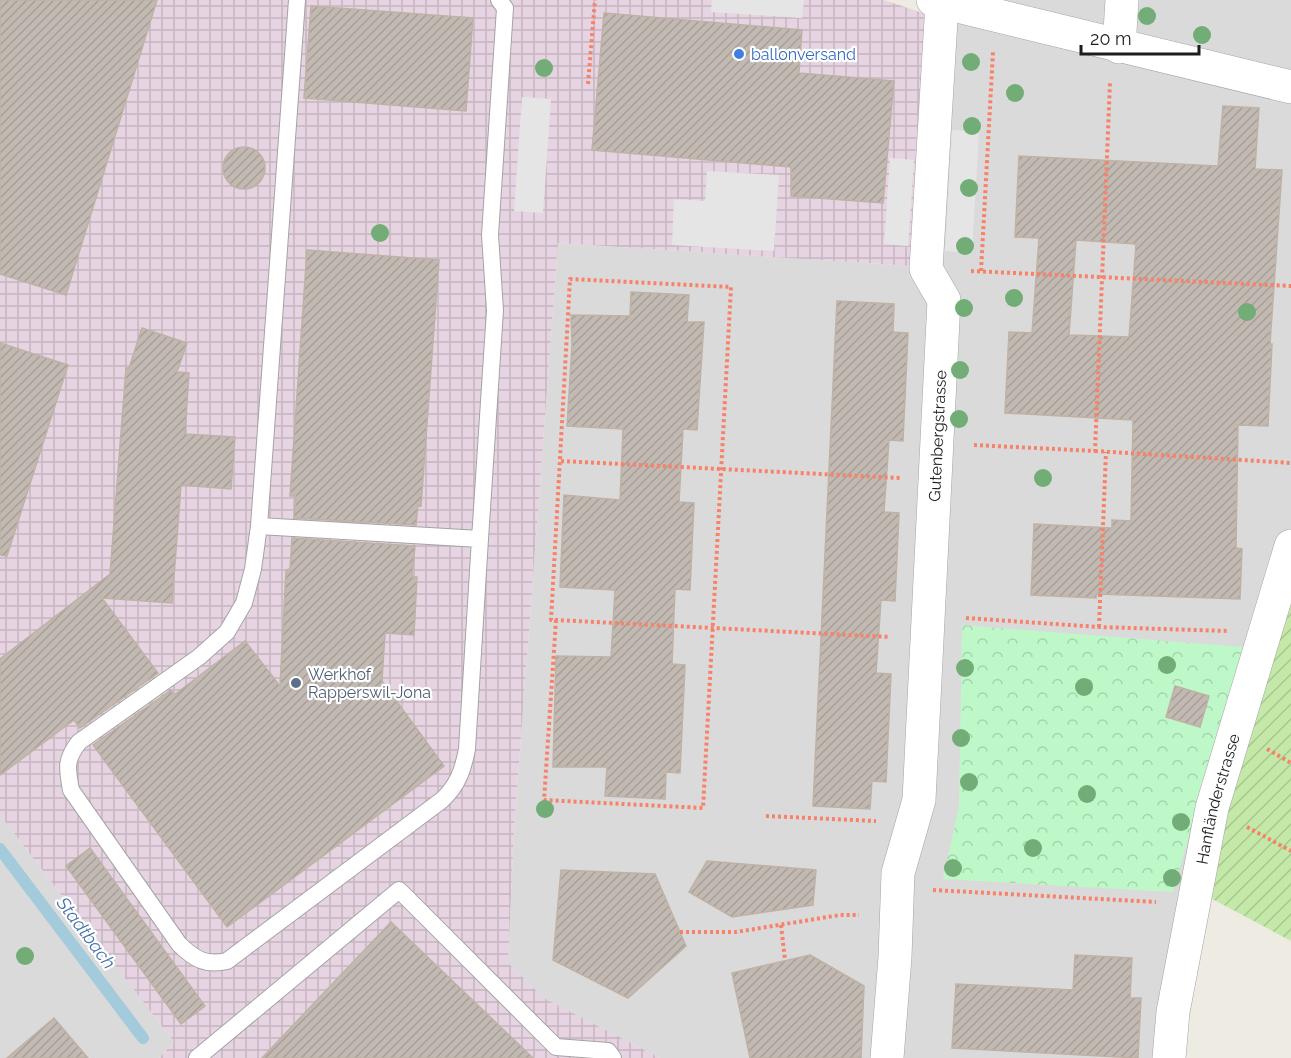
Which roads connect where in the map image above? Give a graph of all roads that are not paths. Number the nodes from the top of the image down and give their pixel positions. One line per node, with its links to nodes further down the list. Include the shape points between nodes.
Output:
1 (297, 0): 7 (lane)
2 (499, 0): 8 (lane, via 505,8 490,235 495,310)
3 (1122, 0): 5 (street)
4 (938, 1): 5 (street); 12 (street, Gutenbergstrasse, via 926,269 944,300 919,800 896,892)
5 (1119, 47): 6 (street)
6 (1291, 87)
7 (259, 526): 8 (lane); 8 (lane, via 244,603 227,632 199,657 79,742 66,767 71,790 179,944 201,962 214,964 227,961 453,790 467,749)
8 (480, 539)
9 (1291, 546): 13 (street, Hanfländerstrasse, via 1212,808 1173,1012)
10 (197, 1058): 11 (lane, via 399,890 556,1047 608,1052)
11 (613, 1058)
12 (887, 1058)
13 (1169, 1058)

